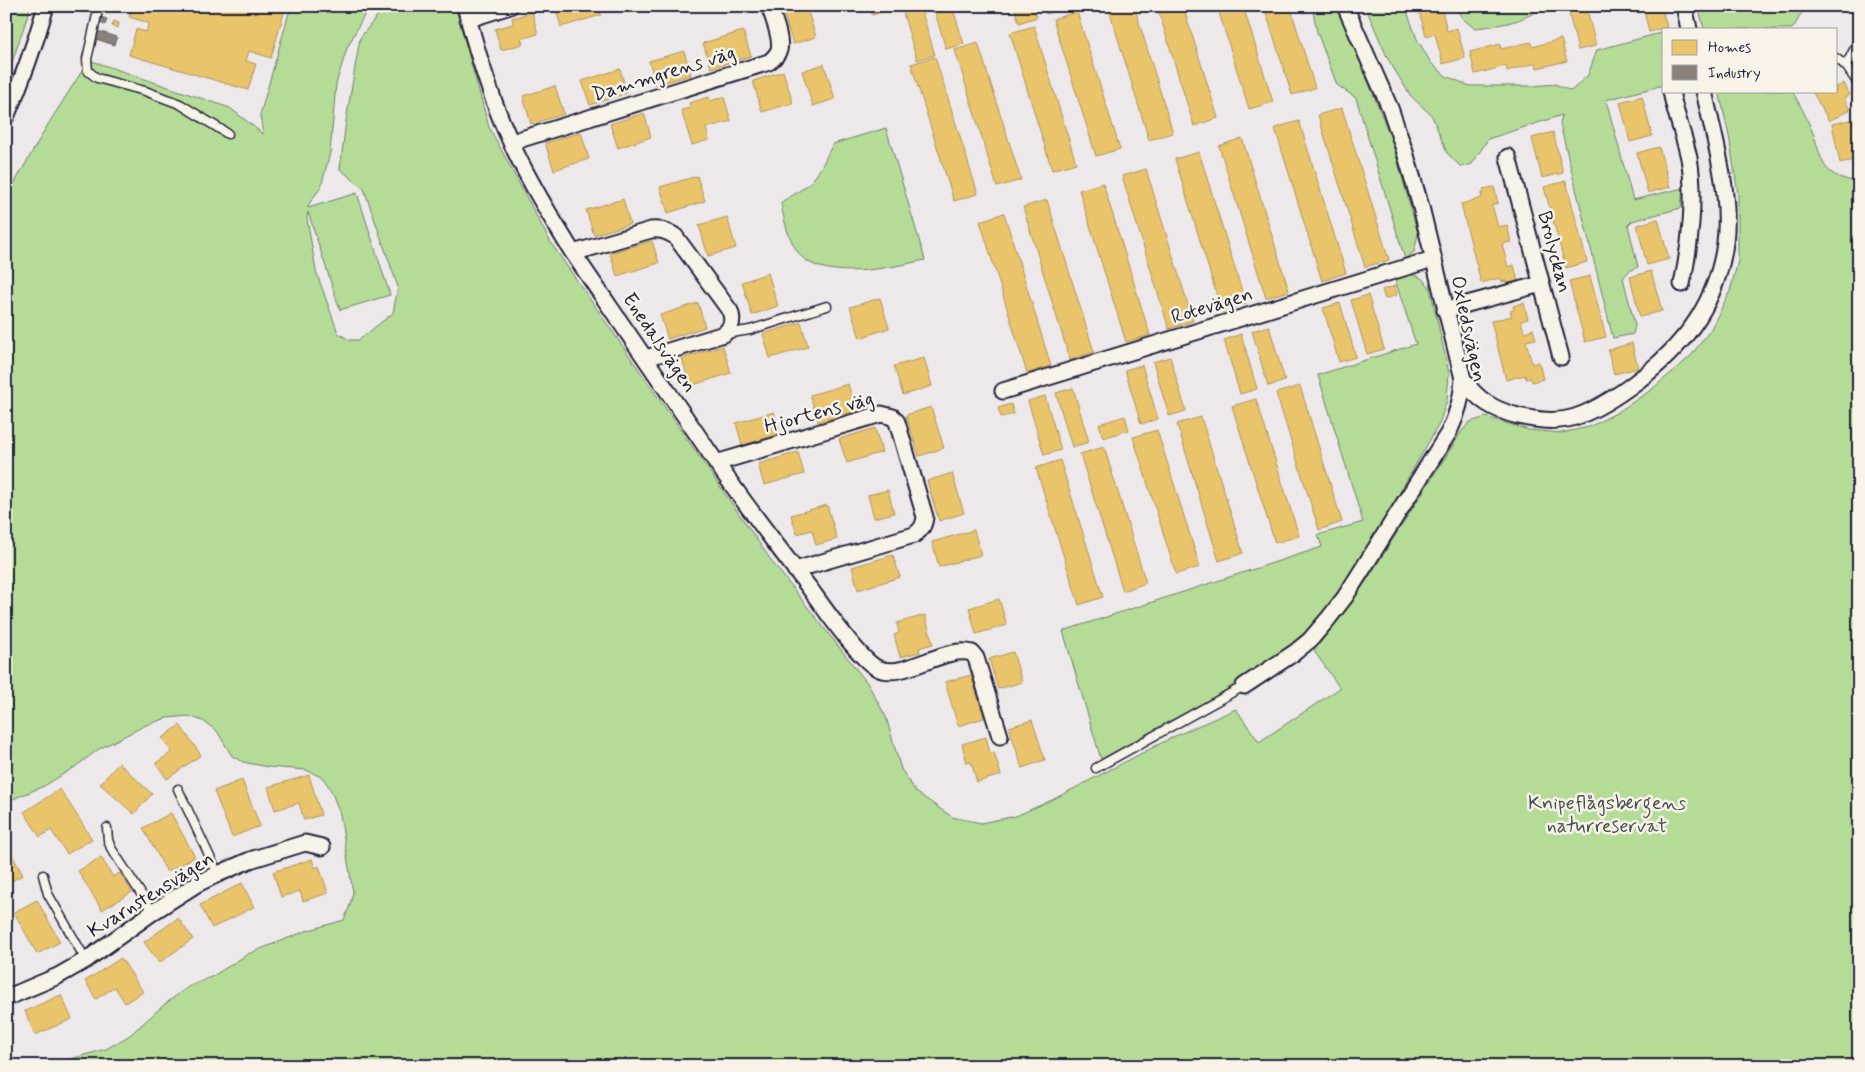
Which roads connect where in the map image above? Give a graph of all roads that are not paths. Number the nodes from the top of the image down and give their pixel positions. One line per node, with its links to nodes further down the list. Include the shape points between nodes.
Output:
1 (46, 6): 15 (street, via 20,86)
2 (99, 6): 16 (lane, via 86,59 88,71 97,78 180,104)
3 (510, 6): 7 (street)
4 (769, 6): 17 (street, Dammgrens väg, via 779,40 779,50 769,62)
5 (1345, 6): 20 (street, Oxledsvägen, via 1390,108 1421,207)
6 (1684, 6): 8 (street)
7 (467, 12): 17 (street, Enedalsvägen, via 495,102)
8 (1689, 28)
9 (1859, 39): 11 (lane)
10 (1838, 60): 11 (lane)
11 (1846, 66): 12 (lane)
12 (1859, 85)
13 (1671, 92): 22 (street, via 1689,159 1692,185 1689,241)
14 (1704, 92): 28 (street, via 1723,182 1725,246 1708,302 1684,340 1641,379 1613,398 1589,412 1562,420 1528,418 1496,409 1482,401)
15 (6, 117)
16 (228, 134)
17 (512, 142): 19 (street, Enedalsvägen)
18 (1508, 157): 21 (street, Brolyckan)
19 (572, 253): 25 (street, via 651,230 668,232 675,236 730,312 732,324); 27 (street, Enedalsvägen)
20 (1433, 259): 24 (street, Oxledsvägen); 29 (street, Rotevägen)
21 (1541, 284): 24 (street); 26 (street, Brolyckan)
22 (1682, 284)
23 (827, 306): 25 (lane, via 750,330)
24 (1445, 310): 28 (street, Oxledsvägen)
25 (724, 334): 27 (street)
26 (1561, 357)
27 (646, 358): 30 (street, Enedalsvägen)
28 (1463, 380): 32 (street, Oxledsvägen, via 1460,404 1449,432 1345,597 1310,640)
29 (1003, 391)
30 (716, 463): 31 (street, Enedalsvägen); 31 (street, Hjortens väg, via 881,414 893,417 897,422 925,517 920,531 914,536)
31 (796, 570): 33 (street, Enedalsvägen, via 867,662 877,668 898,670 959,652 972,653)
32 (1244, 686): 34 (lane)
33 (1000, 736)
34 (1096, 768)
35 (178, 789): 38 (lane)
36 (107, 828): 40 (lane, via 111,848)
37 (322, 847): 38 (street, Kvarnstensvägen, via 305,843)
38 (218, 874): 40 (street, Kvarnstensvägen)
39 (42, 875): 41 (lane, via 48,894)
40 (154, 912): 41 (street, Kvarnstensvägen)
41 (86, 960): 42 (street, Kvarnstensvägen, via 58,976)
42 (8, 994)

